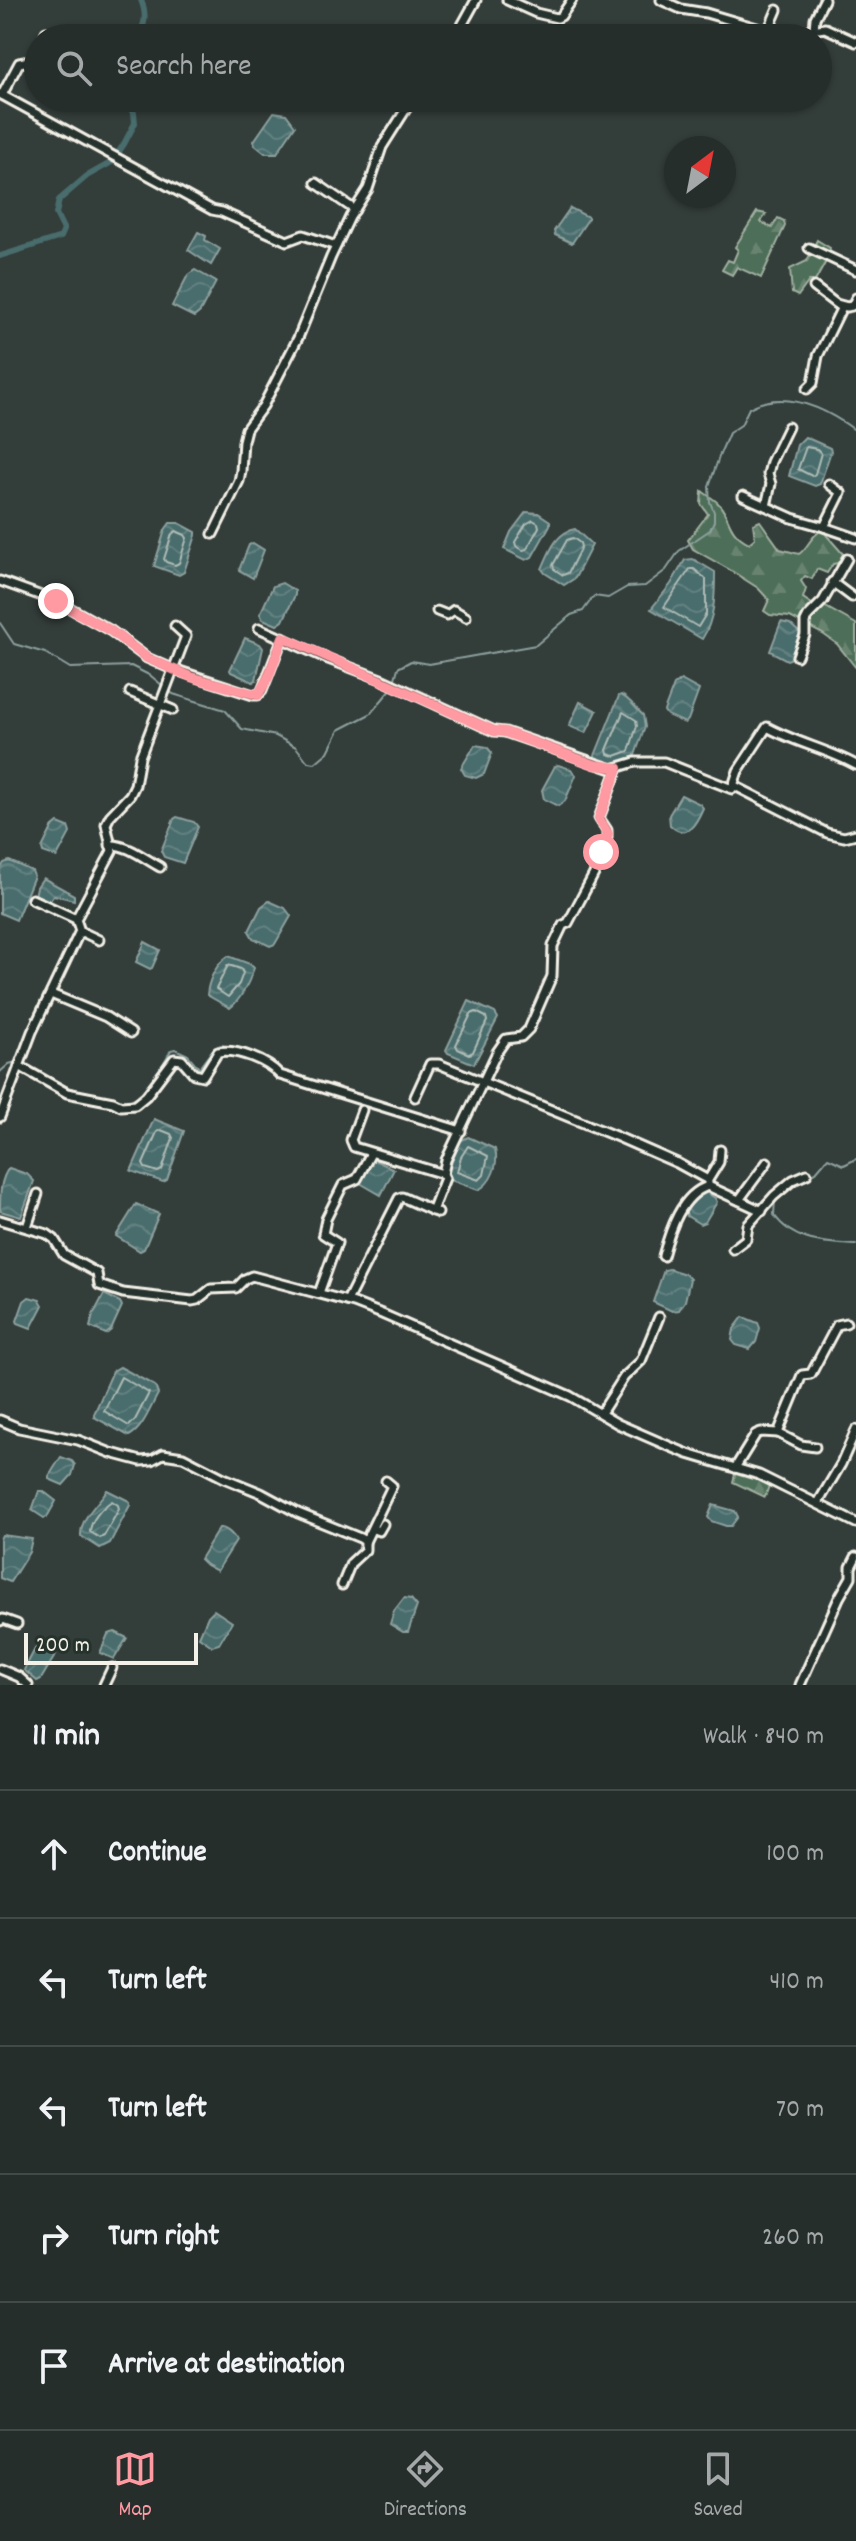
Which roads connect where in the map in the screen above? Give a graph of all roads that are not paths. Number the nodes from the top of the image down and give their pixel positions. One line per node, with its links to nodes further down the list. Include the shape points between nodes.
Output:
1 (476, 0): 7 (street)
2 (507, 0): 3 (street, via 557,18)
3 (572, 0)
4 (661, 0): 8 (street)
5 (824, 0): 10 (street)
6 (777, 10): 9 (street)
7 (463, 24)
8 (744, 24)
9 (771, 24)
10 (814, 24)
11 (832, 30): 12 (street)
12 (856, 42)
13 (24, 62): 14 (street)
14 (1, 94): 15 (street)
15 (24, 106)
16 (34, 112): 20 (street, via 204,207 279,238 290,241 303,235)
17 (404, 112): 19 (street, via 382,147)
18 (316, 183): 19 (street)
19 (355, 210): 20 (street)
20 (336, 246): 32 (street, via 298,338 246,429 239,481)
21 (809, 248): 22 (street)
22 (856, 270)
23 (814, 287): 25 (street)
24 (856, 298): 25 (street)
25 (849, 309): 26 (street, via 818,356)
26 (807, 389)
27 (788, 427): 30 (street, via 771,462)
28 (829, 484): 31 (street, via 841,493)
29 (743, 496): 30 (street)
30 (766, 506): 31 (street)
31 (824, 527): 33 (street)
32 (213, 534)
33 (856, 538)
34 (847, 559): 36 (street)
35 (0, 581): 44 (street, via 61,603)
36 (832, 582): 37 (street); 43 (street, via 805,622)
37 (852, 597)
38 (437, 611): 39 (street, via 445,615 454,610)
39 (466, 617)
40 (175, 626): 44 (street, via 186,636)
41 (259, 628): 42 (street)
42 (283, 637): 44 (street, via 258,695); 49 (street, via 494,731)
43 (797, 656)
44 (172, 669): 46 (street)
45 (130, 692): 46 (street)
46 (160, 705): 47 (street); 52 (street, via 135,785 106,824)
47 (173, 710)
48 (856, 765): 50 (street, via 767,727)
49 (618, 768): 50 (street, via 664,762 732,789); 61 (street, via 599,818 607,837 594,874 553,946 552,976 539,1008 521,1037 502,1043)
50 (733, 785): 51 (street, via 827,833)
51 (856, 834)
52 (110, 845): 53 (street); 55 (street, via 112,851)
53 (160, 867)
54 (32, 899): 55 (street)
55 (76, 919): 56 (street)
56 (80, 931): 57 (street); 58 (street)
57 (99, 940)
58 (51, 994): 59 (street); 60 (street)
59 (131, 1033)
60 (19, 1066): 64 (street); 65 (street, via 67,1093 135,1105 174,1059 203,1076 218,1052 226,1051 266,1063 280,1075)
61 (483, 1082): 62 (street, via 430,1064); 65 (street); 71 (street, via 677,1163)
62 (415, 1097)
63 (362, 1110): 67 (street, via 351,1143)
64 (0, 1117)
65 (461, 1131): 69 (street)
66 (720, 1150): 71 (street)
67 (371, 1153): 69 (street); 79 (street, via 357,1179 343,1185 326,1219 323,1234 337,1243)
68 (767, 1162): 73 (street)
69 (443, 1174): 80 (street, via 435,1212 399,1198)
70 (807, 1174): 74 (street, via 782,1188)
71 (708, 1183): 73 (street); 78 (street, via 688,1201 669,1232)
72 (38, 1194): 76 (street)
73 (739, 1200): 74 (street)
74 (762, 1211): 77 (street, via 748,1225 746,1239)
75 (0, 1220): 76 (street)
76 (27, 1227): 79 (street, via 47,1234 64,1255 97,1273 99,1285 123,1293 192,1301 211,1289 236,1288 252,1276)
77 (733, 1249)
78 (663, 1256)
79 (319, 1293): 80 (street)
80 (347, 1301): 83 (street)
81 (659, 1317): 83 (street, via 641,1361)
82 (846, 1323): 86 (street, via 837,1325 811,1374 802,1375)
83 (601, 1413): 88 (street, via 675,1450)
84 (0, 1420): 94 (street, via 141,1461 163,1454 183,1457)
85 (856, 1430): 90 (street)
86 (778, 1433): 87 (street); 88 (street, via 756,1434)
87 (815, 1447)
88 (735, 1468): 90 (street)
89 (386, 1481): 93 (street, via 392,1486)
90 (818, 1503): 91 (street)
91 (856, 1523)
92 (383, 1524): 93 (street, via 379,1531)
93 (373, 1529): 94 (street)
94 (365, 1542): 96 (street)
95 (856, 1557): 103 (street)
96 (342, 1585)
97 (0, 1621): 98 (street)
98 (17, 1624)
99 (112, 1668): 102 (street)
100 (0, 1669): 101 (street)
101 (28, 1685)
102 (104, 1685)
103 (800, 1685)

